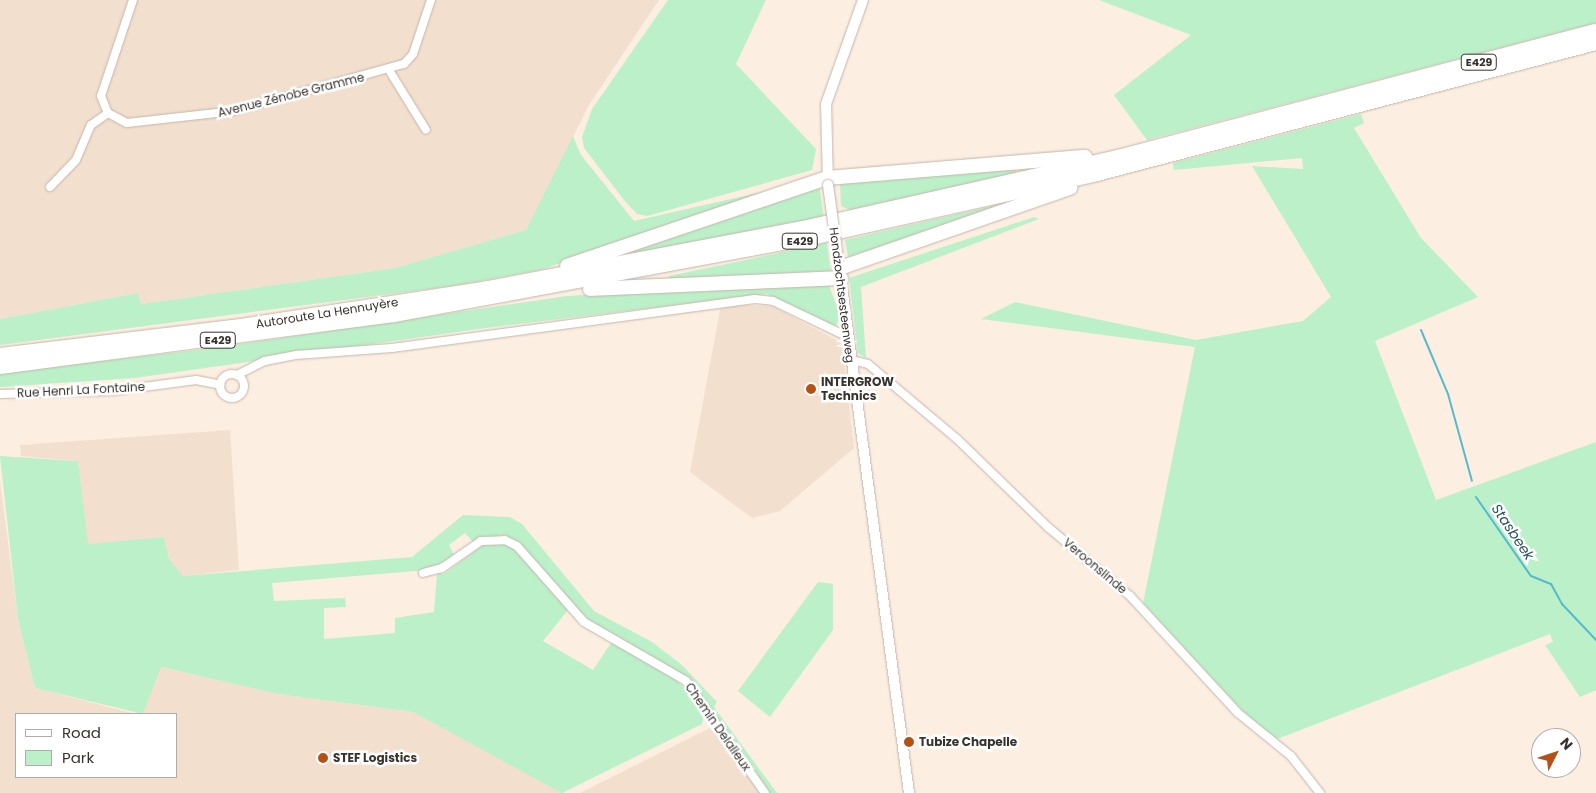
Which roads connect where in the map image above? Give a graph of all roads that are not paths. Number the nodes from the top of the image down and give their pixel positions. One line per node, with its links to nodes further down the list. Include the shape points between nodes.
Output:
1 (133, 0): 7 (street, via 101,96)
2 (430, 0): 6 (street, Avenue Zénobe Gramme, via 413,54)
3 (863, 0): 11 (main road, Hondzochtsesteenweg, via 828,95 824,150)
4 (1596, 31): 9 (highway, E429)
5 (1596, 43): 10 (highway, E429)
6 (389, 70): 7 (street, Avenue Zénobe Gramme, via 193,119 127,123); 8 (street)
7 (108, 113): 12 (street, via 92,125 76,160)
8 (426, 130)
9 (1118, 157): 11 (highway); 15 (highway, E429)
10 (1097, 174): 13 (highway, via 1077,186); 15 (highway, E429, via 816,237)
11 (828, 182): 13 (main road, Hondzochtsesteenweg, bridge); 14 (highway, via 608,254)
12 (50, 187)
13 (840, 268): 15 (highway, via 622,287); 16 (main road, Hondzochtsesteenweg)
14 (488, 288): 15 (highway, Autoroute La Hennuyère / E429); 17 (highway, Autoroute La Hennuyère / E429, via 228,327)
15 (503, 291): 19 (highway, Autoroute La Hennuyère / E429)
16 (848, 337): 18 (main road, Hondzochtsesteenweg); 20 (street, via 830,332 780,304 756,299 392,348 296,355 265,361)
17 (0, 355)
18 (851, 360): 25 (main road, Hondzochtsesteenweg); 26 (street, Veroonslinde, via 868,364 957,438 1049,528 1130,596 1238,713 1291,756)
19 (0, 367)
20 (237, 375): 21 (street, via 225,377); 21 (street, Rue Henri La Fontaine, via 244,387 238,396 228,397)
21 (221, 385): 22 (street, Rue Henri La Fontaine, via 196,380 113,391)
22 (0, 394)
23 (423, 573): 24 (street, Chemin Delalieux, via 442,568 482,541 505,540 517,546 584,622 686,681)
24 (765, 793)
25 (909, 793)
26 (1320, 793)

